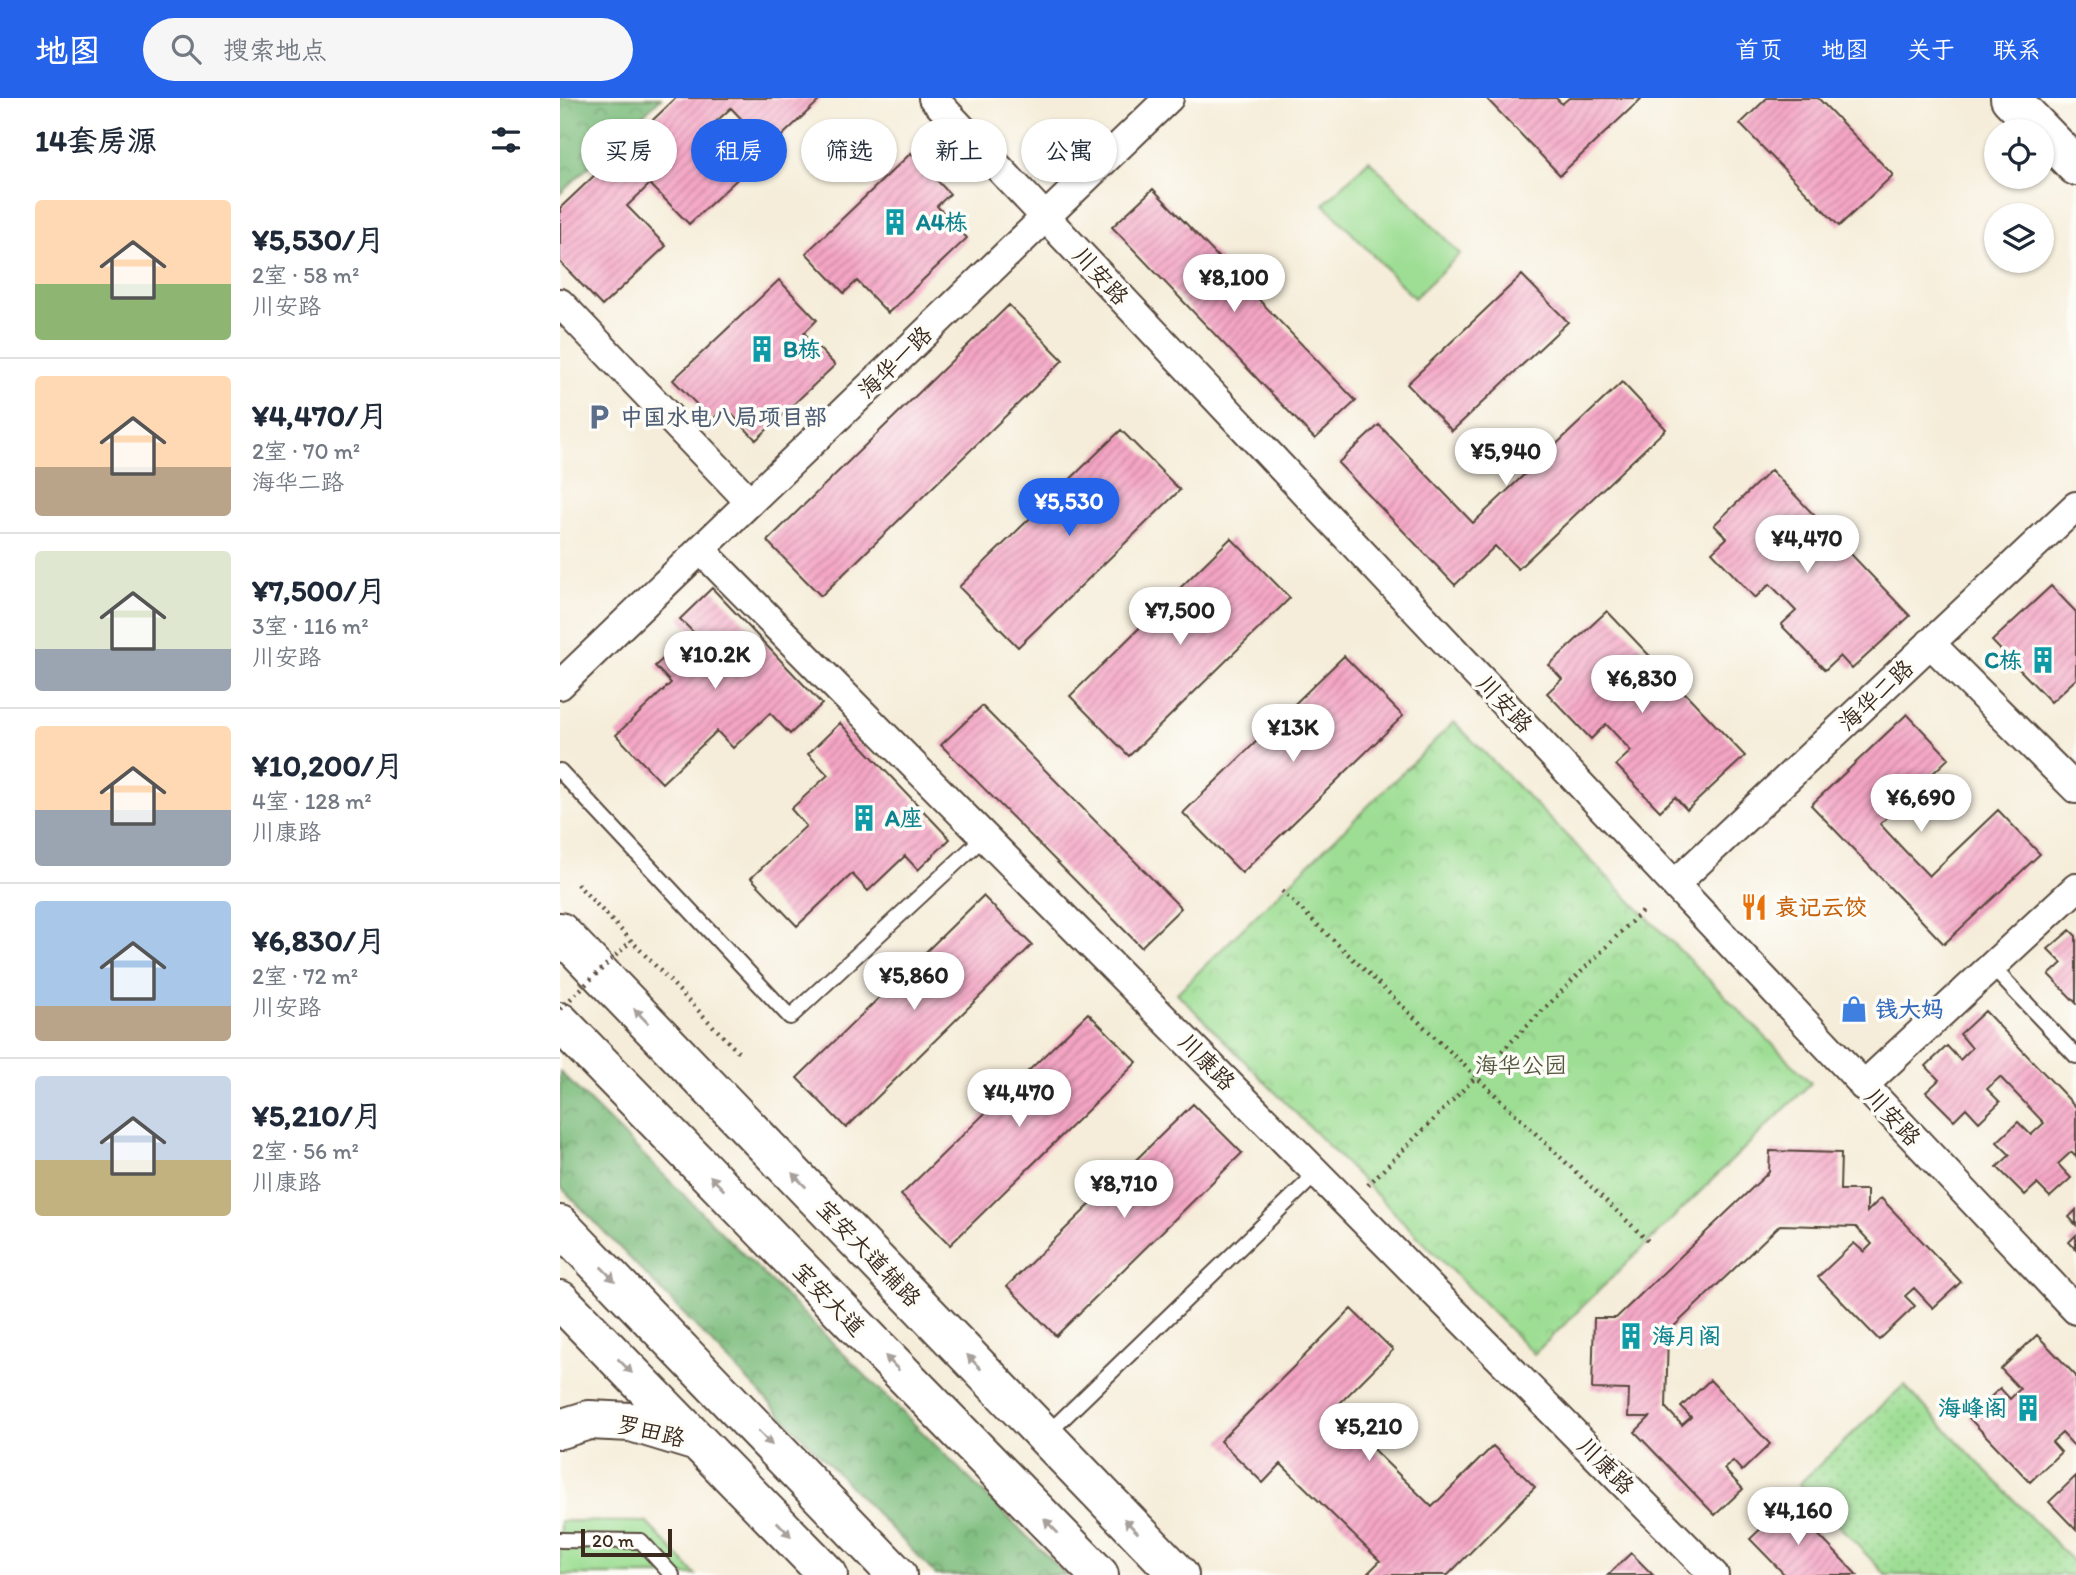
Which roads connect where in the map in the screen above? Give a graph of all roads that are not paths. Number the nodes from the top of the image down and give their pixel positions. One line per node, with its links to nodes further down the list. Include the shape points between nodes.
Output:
1 (933, 98): 5 (street, 川安路)
2 (1169, 98): 5 (street, 海华一路)
3 (2010, 98): 4 (main road)
4 (2076, 166)
5 (1045, 217): 7 (street, 海华一路); 15 (street, 川安路)
6 (560, 303): 7 (street)
7 (750, 502): 9 (street, 海华一路)
8 (2076, 506): 10 (street, 海华二路)
9 (701, 550): 11 (street, 海华一路); 14 (street, 川康路)
10 (1930, 643): 13 (street); 15 (street, 海华二路)
11 (560, 685)
12 (560, 771): 14 (lane, via 790,1017)
13 (2076, 789)
14 (984, 837): 22 (street, 川康路)
15 (1675, 884): 21 (street, 川安路)
16 (2076, 888): 18 (street)
17 (560, 932): 27 (main road, 宝安大道辅路, one-way to 17)
18 (1992, 967): 20 (lane); 21 (street)
19 (560, 1022): 33 (main road, 宝安大道, one-way to 19)
20 (2076, 1056)
21 (1863, 1086): 25 (street, 川安路)
22 (1317, 1173): 27 (lane); 35 (street, 川康路)
23 (560, 1225): 32 (main road, one-way to 32)
24 (560, 1300): 28 (main road, one-way to 28)
25 (2076, 1310)
26 (560, 1429): 28 (main road, 罗田路, via 589,1420 631,1422)
27 (1045, 1436): 34 (main road, 宝安大道辅路, one-way to 27)
28 (701, 1443): 31 (main road, one-way to 31)
29 (560, 1540): 30 (lane, via 641,1541)
30 (672, 1575)
31 (828, 1575)
32 (897, 1575)
33 (1099, 1575)
34 (1179, 1575)
35 (1714, 1575)

